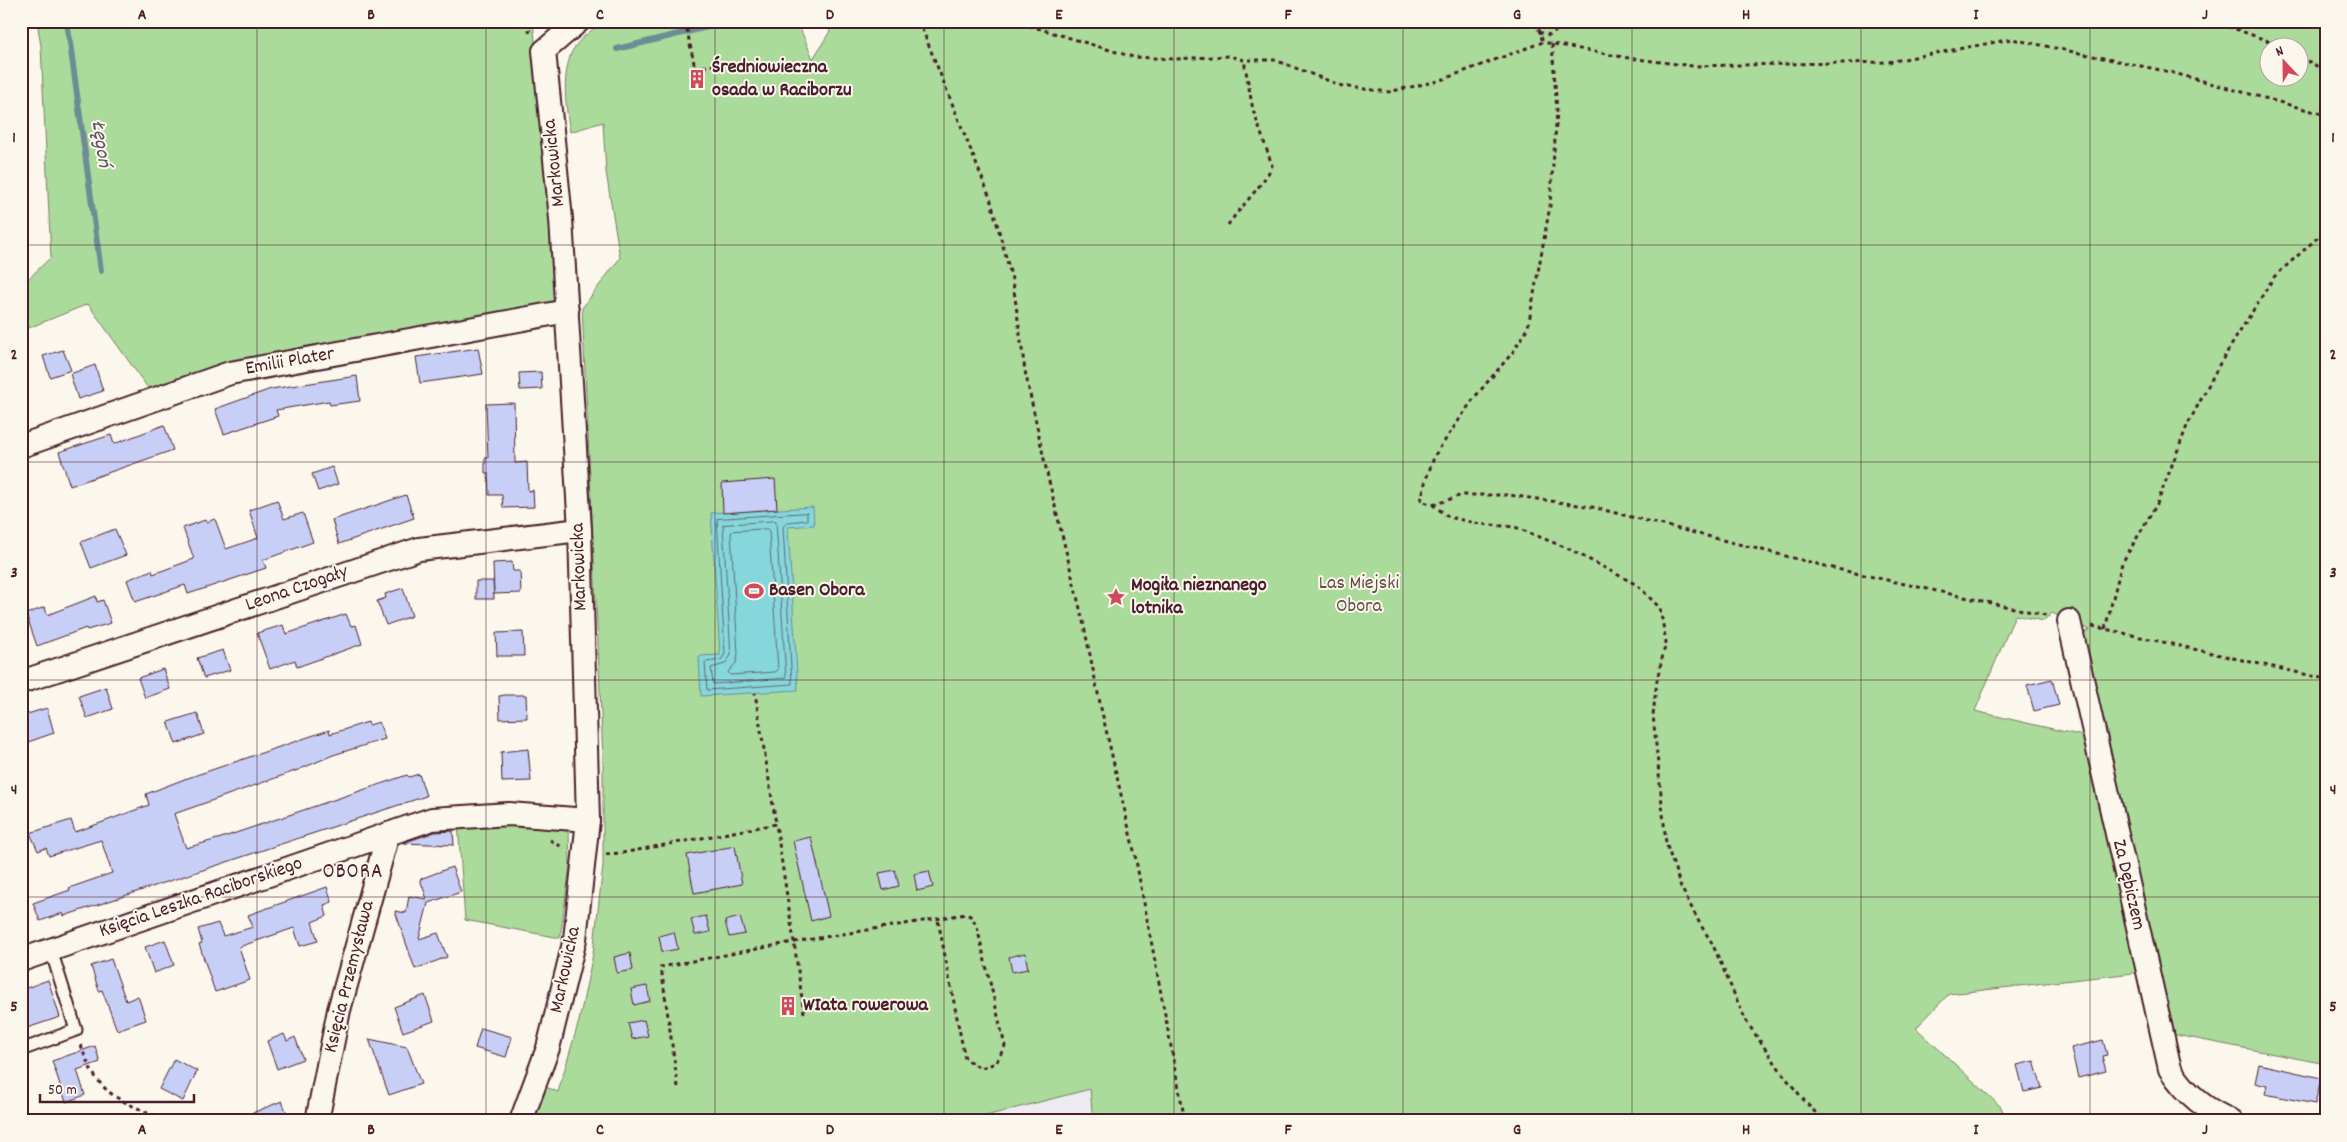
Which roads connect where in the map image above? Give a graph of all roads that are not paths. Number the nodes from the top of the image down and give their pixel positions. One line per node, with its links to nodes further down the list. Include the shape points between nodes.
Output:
1 (578, 21): 2 (street, Markowicka, via 544,51)
2 (567, 312): 3 (street, Emilii Plater, via 230,373); 4 (street, Markowicka)
3 (21, 446)
4 (580, 530): 6 (street, Leona Czogały, via 419,548); 7 (street, Markowicka)
5 (2069, 620): 14 (street, Za Dębiczem, via 2170,1069 2182,1088 2198,1103)
6 (21, 682)
7 (588, 820): 8 (street, Księcia Leszka Raciborskiego, via 499,814 432,819); 13 (street, Markowicka, via 575,939 548,1048)
8 (388, 834): 9 (street, Księcia Leszka Raciborskiego); 12 (street, Księcia Przemysława, via 339,1010)
9 (50, 950): 10 (street, Księcia Leszka Raciborskiego); 11 (lane, via 76,1030)
10 (21, 960)
11 (21, 1050)
12 (317, 1121)
13 (521, 1121)
14 (2232, 1121)

